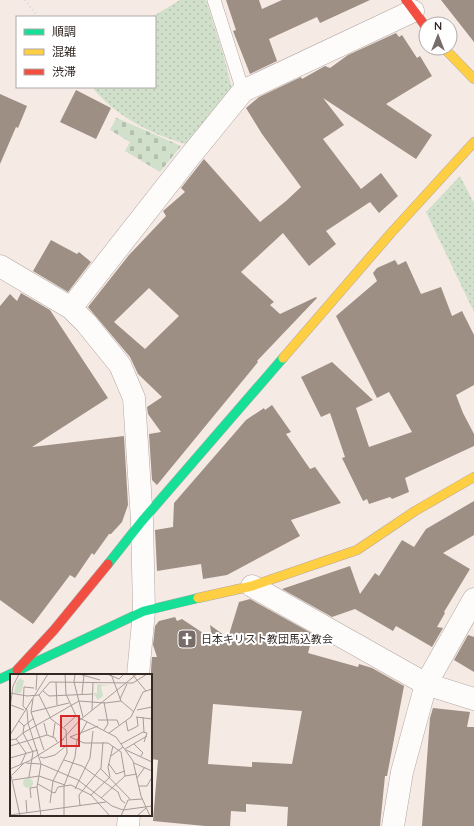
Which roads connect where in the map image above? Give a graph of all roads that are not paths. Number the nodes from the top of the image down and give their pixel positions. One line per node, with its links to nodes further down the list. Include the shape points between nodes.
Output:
1 (214, 0): 5 (lane)
2 (415, 13): 5 (street)
3 (452, 56): 4 (street)
4 (474, 79)
5 (243, 91): 8 (street)
6 (474, 142): 10 (street, via 391,233)
7 (0, 266): 8 (street)
8 (71, 308): 10 (street, via 120,365 132,388)
9 (474, 477): 11 (street, via 415,511 357,550)
10 (142, 521): 13 (street); 14 (street, via 54,630)
11 (252, 586): 13 (street); 17 (street)
12 (474, 599): 17 (street)
13 (144, 612): 14 (street); 15 (street)
14 (18, 670): 16 (street)
15 (138, 674)
16 (0, 679)
17 (426, 684): 18 (street); 21 (street, via 402,772)
18 (474, 699)
19 (129, 816): 20 (street)
20 (128, 826)
21 (393, 826)

